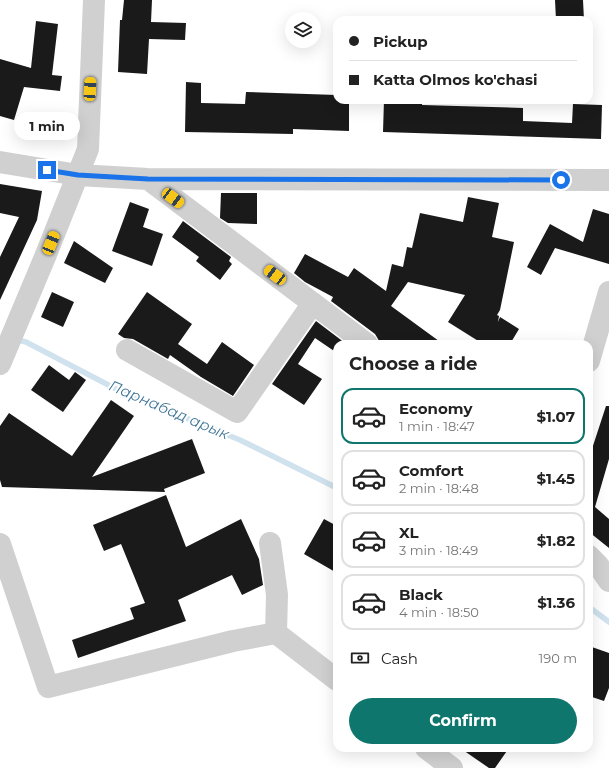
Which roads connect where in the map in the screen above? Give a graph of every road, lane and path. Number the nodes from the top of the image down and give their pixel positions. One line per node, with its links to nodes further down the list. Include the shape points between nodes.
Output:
1 (94, 0): 3 (street, via 88,149)
2 (0, 162): 3 (street)
3 (78, 175): 4 (street); 9 (street)
4 (148, 179): 5 (street); 7 (street)
5 (609, 180)
6 (609, 292): 10 (street)
7 (313, 303): 8 (street); 11 (street, via 237,412)
8 (362, 340)
9 (7, 347)
10 (593, 347)
11 (127, 350)
12 (270, 542): 16 (street, via 278,595)
13 (0, 544): 16 (street, via 48,687 233,641)
14 (593, 560): 15 (street)
15 (609, 581)
16 (276, 633): 17 (street)
17 (333, 677)
18 (431, 752): 19 (street)
19 (452, 768)

